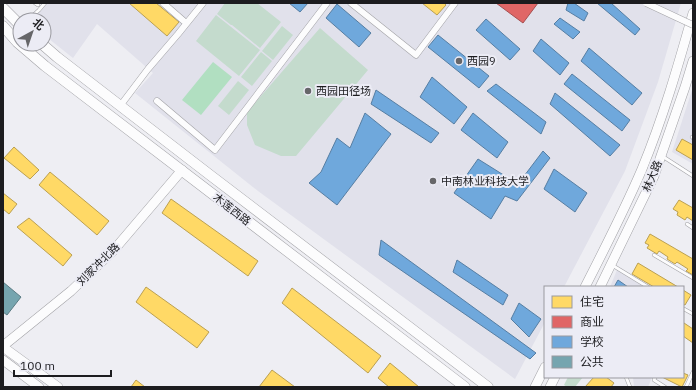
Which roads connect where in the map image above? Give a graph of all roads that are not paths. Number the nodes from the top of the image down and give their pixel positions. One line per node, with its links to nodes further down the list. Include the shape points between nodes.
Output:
1 (45, 3): 9 (lane)
2 (163, 3): 12 (street)
3 (203, 3): 12 (street)
4 (327, 3): 17 (street, via 215,150)
5 (351, 3): 6 (street, via 416,55)
6 (455, 3)
7 (646, 3): 13 (street, bridge)
8 (3, 8): 11 (main road)
9 (37, 12)
10 (693, 13): 27 (main road, via 668,98 642,169)
11 (12, 17)
12 (186, 23): 18 (street)
13 (693, 25)
14 (3, 26): 20 (main road, 木莲西路, via 17,42 46,66)
15 (52, 52): 18 (main road, 木莲西路)
16 (693, 61): 19 (main road, 林大路)
17 (156, 102)
18 (120, 106): 42 (main road, 木莲西路)
19 (661, 155): 21 (lane); 25 (main road, 林大路, via 654,176)
20 (180, 169): 32 (main road, 刘家冲北路, via 110,248 66,290); 33 (main road, 刘家冲北路, via 113,251 71,291); 41 (main road, 木莲西路)
21 (693, 176)
22 (687, 224): 23 (lane)
23 (693, 228)
24 (654, 255): 26 (lane)
25 (611, 264): 28 (main road, 林大路); 29 (lane)
26 (693, 278)
27 (586, 286)
28 (600, 286)
29 (646, 286)
30 (684, 310): 31 (lane)
31 (693, 314)
32 (3, 339)
33 (3, 347): 40 (main road)
34 (3, 360): 39 (main road)
35 (544, 369): 43 (main road)
36 (693, 372): 46 (lane)
37 (554, 378): 44 (main road)
38 (655, 378): 45 (lane, via 656,382)
39 (39, 387)
40 (58, 387)
41 (465, 387)
42 (488, 387)
43 (535, 387)
44 (550, 387)
45 (665, 387)
46 (686, 387)

